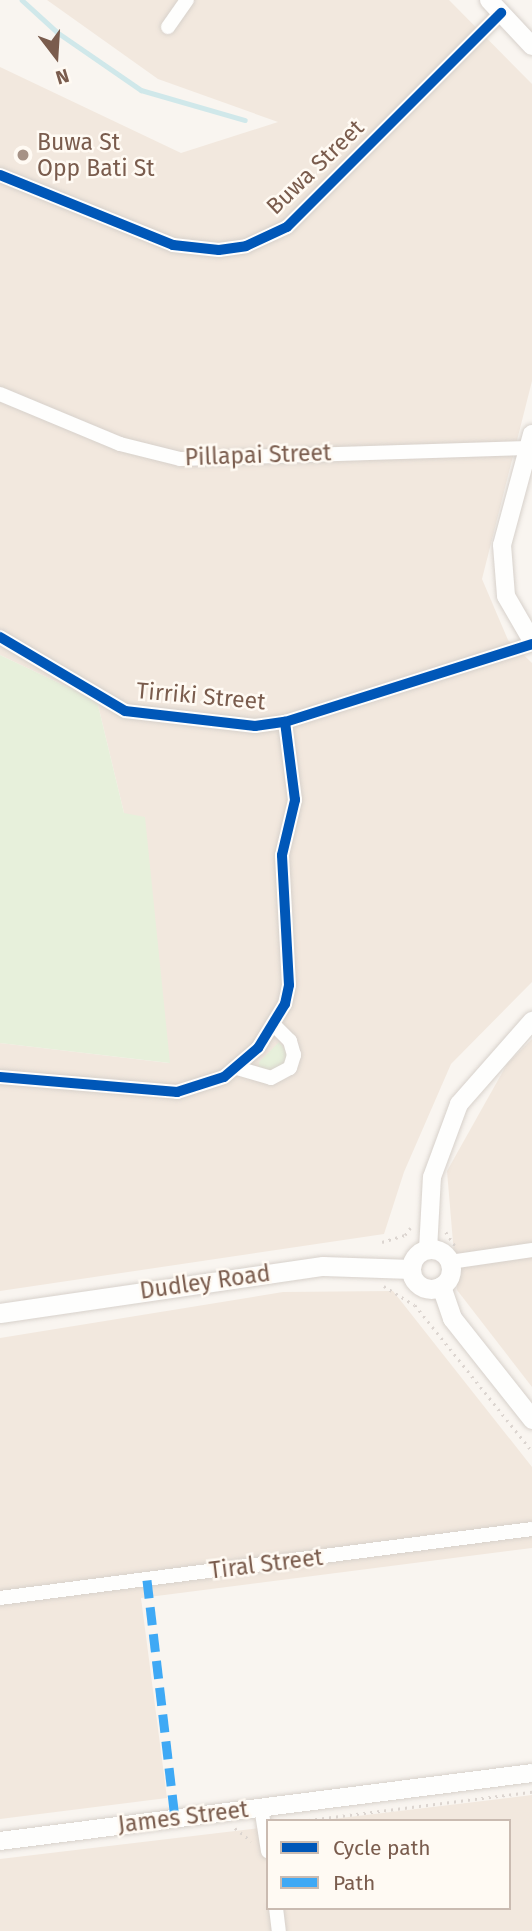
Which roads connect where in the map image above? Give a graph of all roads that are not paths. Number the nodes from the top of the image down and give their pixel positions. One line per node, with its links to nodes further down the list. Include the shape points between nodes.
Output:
1 (187, 0): 3 (street)
2 (495, 6): 4 (street); 5 (street, Buwa Street, via 287,227 246,246 219,250 173,245)
3 (168, 27)
4 (532, 46)
5 (0, 175)
6 (0, 394): 7 (street, Pillapai Street, via 120,444 180,459)
7 (530, 441): 9 (street, via 504,529 502,562 506,596)
8 (0, 637): 10 (street, Tirriki Street, via 125,711 255,726)
9 (532, 643): 10 (street, Tirriki Street)
10 (285, 722): 12 (street, via 295,800 282,871 290,967 285,1004)
11 (532, 1021): 15 (street, via 458,1104 432,1177)
12 (274, 1025): 13 (street); 13 (street, via 290,1041 294,1055 290,1068 271,1078)
13 (237, 1068): 14 (street, via 202,1088 177,1092)
14 (0, 1077)
15 (428, 1250): 17 (main road); 18 (main road, via 415,1257)
16 (532, 1250): 17 (street)
17 (453, 1254): 19 (main road, via 449,1277)
18 (411, 1269): 19 (main road, via 418,1285 427,1289); 20 (main road, Dudley Road, via 323,1266)
19 (441, 1286): 21 (main road, via 452,1318)
20 (0, 1313)
21 (532, 1419)
22 (532, 1529): 23 (street, Tiral Street)
23 (0, 1598)
24 (532, 1773): 25 (street, James Street)
25 (261, 1807): 26 (street); 27 (street, James Street)
26 (266, 1838)
27 (0, 1841)
28 (276, 1910): 29 (street)
29 (279, 1931)

